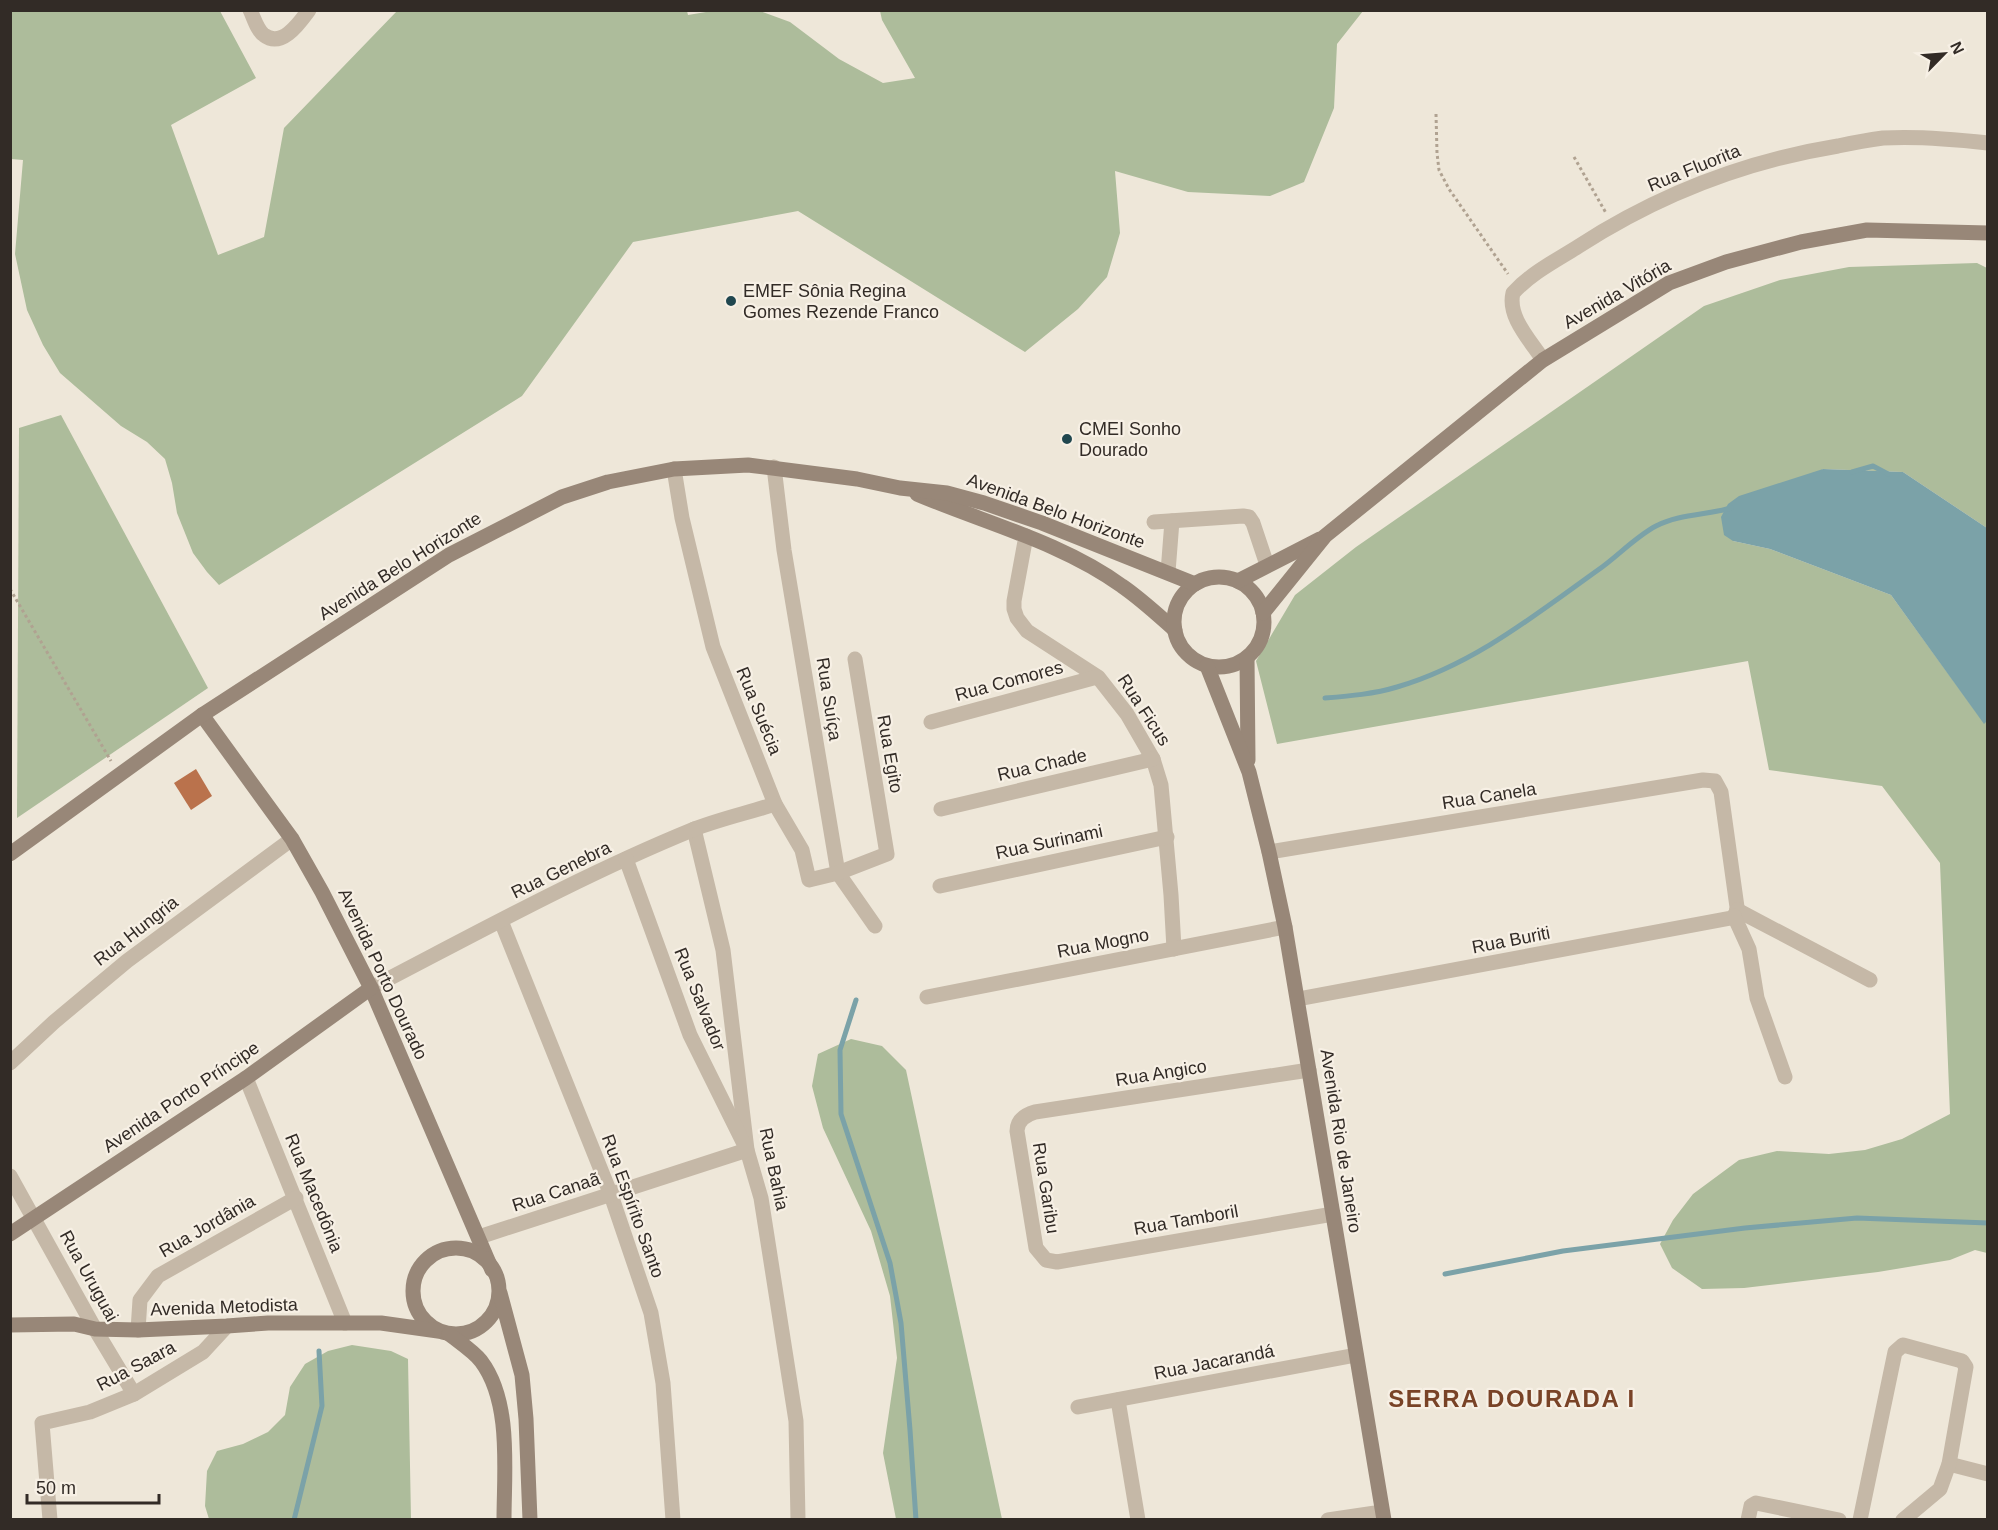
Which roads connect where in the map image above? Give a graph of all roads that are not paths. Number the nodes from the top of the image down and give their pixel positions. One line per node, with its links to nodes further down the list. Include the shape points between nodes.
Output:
1 (250, 10): 2 (street, via 263,35 272,38 287,35)
2 (309, 10)
3 (1988, 143): 5 (street, Rua Fluorita, via 1882,138 1799,152 1683,190 1612,225 1513,293 1511,307 1516,319)
4 (1988, 232): 5 (street, Avenida Vitória, via 1867,230 1726,262 1669,283)
5 (1543, 360): 12 (street, Avenida Vitória)
6 (774, 467): 7 (street, Avenida Belo Horizonte); 8 (street, Avenida Belo Horizonte); 36 (street, Rua Suíça, via 784,550)
7 (674, 469): 23 (street, Avenida Belo Horizonte, via 608,482 562,497 501,527 449,555); 27 (street, Rua Suécia, via 713,647)
8 (900, 488): 11 (street, Avenida Belo Horizonte); 14 (street, Avenida Belo Horizonte, via 947,493 984,503)
9 (1172, 521): 10 (street); 13 (street, via 1249,518); 14 (street)
10 (1154, 522)
11 (1026, 536): 18 (street, Avenida Belo Horizonte, via 1121,585); 22 (street, Rua Ficus, via 1014,601 1017,618 1027,631)
12 (1325, 536): 13 (street, Avenida Vitória); 17 (street, Avenida Vitória)
13 (1267, 565): 15 (street, Avenida Vitória)
14 (1168, 572): 16 (street, Avenida Belo Horizonte)
15 (1238, 581): 16 (street, via 1216,577); 17 (street, via 1255,594)
16 (1195, 584): 18 (street, via 1178,604)
17 (1263, 613): 19 (street, via 1262,638)
18 (1175, 630): 21 (street, via 1186,653)
19 (1247, 658): 21 (street, via 1228,667); 26 (street, Avenida Rio de Janeiro)
20 (855, 659): 34 (street, Rua Egito)
21 (1207, 666): 26 (street, Avenida Rio de Janeiro)
22 (1097, 677): 24 (street, Rua Comores); 25 (street, Rua Ficus, via 1127,714)
23 (202, 715): 31 (street, Avenida Porto Dourado); 33 (street, Avenida Belo Horizonte)
24 (931, 722)
25 (1153, 759): 28 (street, Rua Chade); 30 (street, Rua Ficus, via 1161,785)
26 (1249, 772): 32 (street, Avenida Rio de Janeiro)
27 (775, 804): 29 (street, Rua Genebra); 36 (street, Rua Suécia, via 802,850 809,880)
28 (941, 809)
29 (694, 829): 35 (street, Rua Genebra); 52 (street, Rua Bahia, via 723,950)
30 (1167, 837): 37 (street, Rua Surinami); 42 (street, Rua Ficus)
31 (292, 839): 44 (street, Avenida Porto Dourado); 47 (street, Rua Hungria, via 127,961)
32 (1269, 852): 38 (street, Rua Canela, via 1703,780 1715,782 1721,792); 41 (street, Avenida Rio de Janeiro)
33 (10, 854)
34 (887, 854): 36 (street, Rua Suécia)
35 (626, 859): 39 (street, Rua Genebra); 52 (street, Rua Salvador, via 690,1035)
36 (838, 873): 40 (street, Rua Suíça)
37 (940, 886)
38 (1734, 914): 43 (street); 46 (street, Rua Buriti); 49 (street, via 1749,949 1757,998)
39 (501, 921): 44 (street, Rua Genebra); 54 (street, Rua Espírito Santo)
40 (875, 926)
41 (1286, 927): 42 (street, Rua Mogno); 46 (street, Avenida Rio de Janeiro)
42 (1174, 949): 45 (street, Rua Mogno)
43 (1870, 980)
44 (371, 988): 50 (street, Avenida Porto Príncipe); 59 (street, Avenida Porto Dourado)
45 (927, 997)
46 (1298, 999): 48 (street, Avenida Rio de Janeiro)
47 (10, 1063)
48 (1309, 1070): 51 (street, Rua Angico, via 1035,1112); 56 (street, Avenida Rio de Janeiro)
49 (1785, 1077)
50 (246, 1078): 55 (street, Rua Macedônia); 57 (street, Avenida Porto Príncipe)
51 (1021, 1119): 60 (street, Rua Garibu, via 1017,1131 1036,1248)
52 (747, 1150): 54 (street, Rua Canaã); 80 (street, Rua Bahia, via 763,1209 796,1420)
53 (10, 1176): 57 (street, Rua Uruguai)
54 (611, 1195): 59 (street, Rua Canaã); 79 (street, Rua Espírito Santo, via 651,1313 663,1383)
55 (296, 1198): 63 (street, Rua Macedônia); 67 (street, Rua Jordânia, via 158,1276 140,1300)
56 (1333, 1214): 60 (street, Rua Tamboril, via 1064,1261); 69 (street, Avenida Rio de Janeiro)
57 (35, 1218): 58 (street, Avenida Porto Príncipe); 66 (street, Rua Uruguai)
58 (10, 1234)
59 (479, 1238): 61 (street, Avenida Porto Dourado)
60 (1046, 1260)
61 (492, 1270): 62 (street); 68 (street, via 473,1252 451,1248 430,1256 422,1264 412,1296 421,1317)
62 (498, 1287): 68 (street, via 495,1309 481,1326 460,1335); 78 (street, via 522,1375)
63 (345, 1323): 65 (street, Avenida Metodista); 68 (street, Avenida Metodista, via 381,1323)
64 (10, 1325): 66 (street, Avenida Metodista, via 74,1324)
65 (227, 1326): 67 (street, Avenida Metodista); 70 (street, Rua Saara, via 203,1352)
66 (95, 1329): 67 (street, Avenida Metodista); 70 (street, Rua Uruguai)
67 (138, 1330)
68 (444, 1332): 77 (street, via 480,1360 494,1384 503,1424)
69 (1356, 1355): 71 (street, Rua Jacarandá); 75 (street, Avenida Rio de Janeiro)
70 (134, 1394): 76 (street, Rua Saara, via 90,1412 42,1423)
71 (1119, 1400): 72 (street, Rua Jacarandá); 81 (street)
72 (1078, 1407)
73 (1949, 1464): 74 (street); 85 (street, via 1966,1367 1962,1361 1903,1345 1895,1352); 86 (street, via 1940,1489)
74 (1988, 1474)
75 (1383, 1516): 82 (street)
76 (50, 1520)
77 (504, 1520)
78 (530, 1520)
79 (673, 1520)
80 (798, 1520)
81 (1138, 1520)
82 (1328, 1520)
83 (1748, 1520): 84 (street, via 1751,1506 1756,1503)
84 (1839, 1520)
85 (1860, 1520)
86 (1903, 1520)

